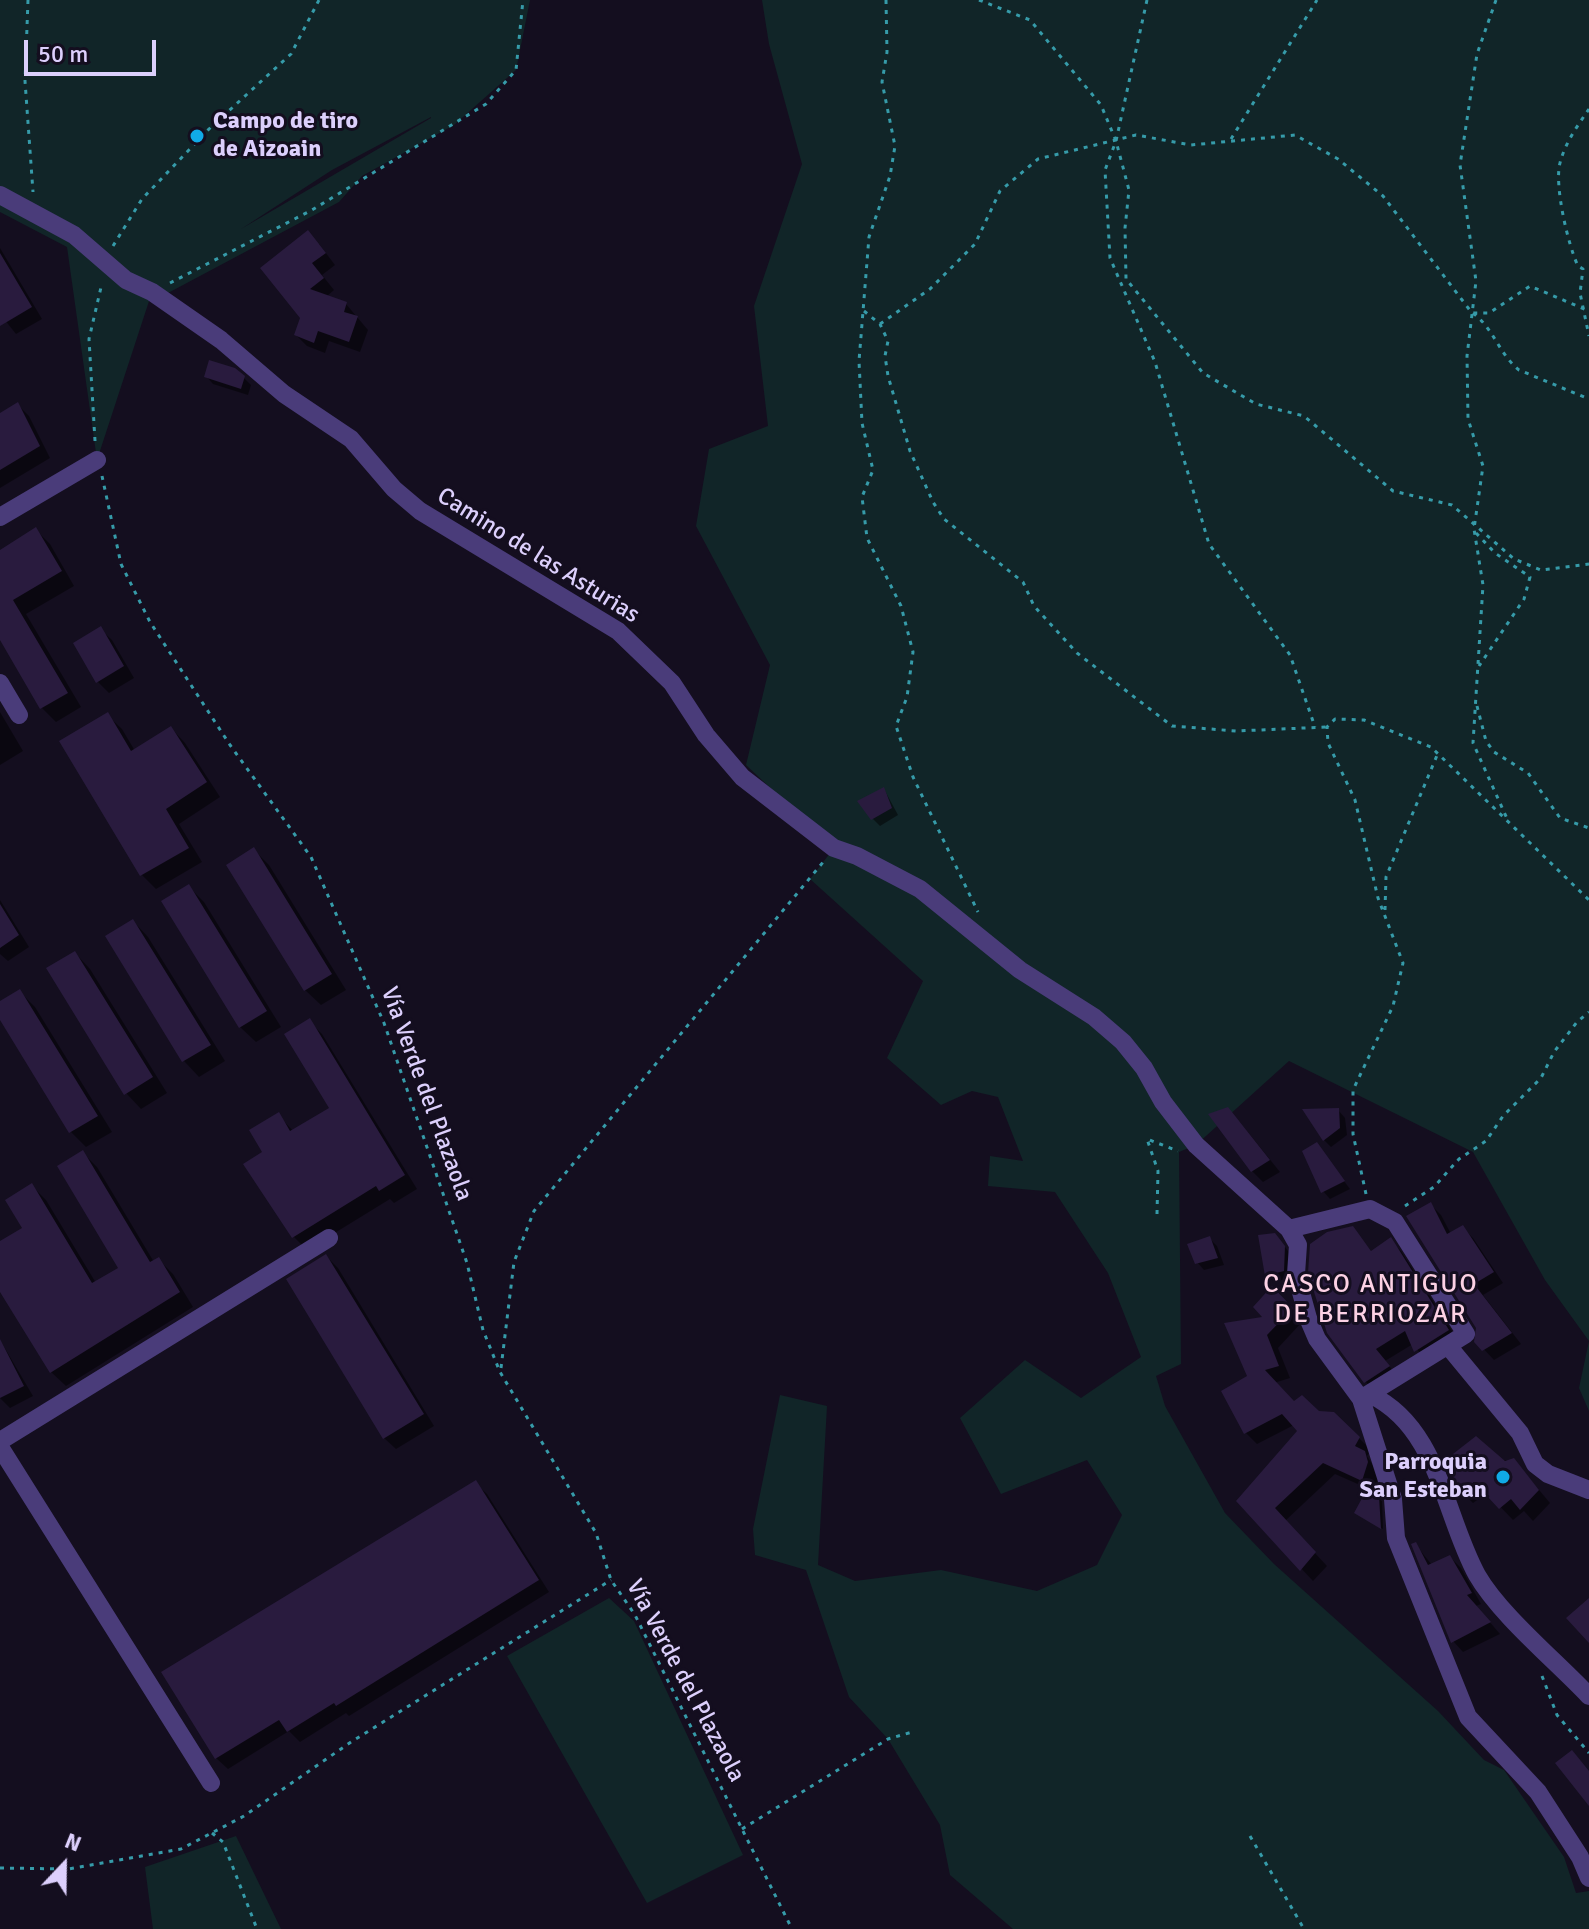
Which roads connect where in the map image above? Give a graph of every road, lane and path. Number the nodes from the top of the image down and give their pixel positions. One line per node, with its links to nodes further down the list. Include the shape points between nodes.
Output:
1 (28, 0): 13 (path, via 25,81)
2 (319, 0): 14 (path, via 291,54 142,199)
3 (523, 0): 15 (path, via 516,70 486,104 312,210)
4 (886, 0): 17 (path, via 882,82 895,146 869,237)
5 (979, 0): 10 (path, via 1030,20 1101,105)
6 (1147, 0): 10 (path)
7 (1317, 0): 11 (path)
8 (1496, 0): 19 (path, via 1477,54 1460,165 1476,281)
9 (1589, 109): 16 (path, via 1571,134 1559,173 1568,244 1583,269)
10 (1116, 141): 11 (path, via 1136,135 1191,145); 20 (path, via 1038,159 1000,191 975,244 930,289); 25 (path, via 1129,190 1126,279 1203,373 1256,404 1304,416 1393,491 1452,505); 31 (path, via 1105,170 1110,258 1155,362 1209,544 1290,655)
11 (1230, 141): 19 (path, via 1295,135 1338,159 1383,196)
12 (0, 195): 13 (street, Camino de las Asturias)
13 (35, 212): 14 (street, Camino de las Asturias, via 74,235)
14 (102, 263): 15 (street, Camino de las Asturias); 23 (path, Vía Verde del Plazaola, via 102,289 89,339)
15 (152, 292): 36 (street, Camino de las Asturias, via 351,439 420,511 618,631 672,683 742,777)
16 (1583, 307): 18 (path); 19 (path, via 1530,286 1489,313); 21 (path)
17 (863, 311): 20 (path); 39 (path, via 862,423 873,470 862,497 867,538 901,606 913,652 907,697 896,726 913,777)
18 (1589, 311)
19 (1472, 313): 22 (path, via 1490,326 1519,370); 25 (path, via 1468,419 1483,466)
20 (880, 324): 31 (path, via 888,341 888,376 910,451 933,502 944,519 1023,582 1034,606 1077,653 1172,726 1236,731)
21 (1589, 336)
22 (1589, 399)
23 (97, 460): 24 (street); 48 (path, Vía Verde del Plazaola, via 121,564 150,622 311,857 361,969 395,1053)
24 (0, 517)
25 (1475, 528): 26 (path, via 1514,559 1541,570); 27 (path, via 1483,585); 27 (path, via 1495,553 1530,577 1524,599)
26 (1589, 564)
27 (1477, 670): 29 (path)
28 (0, 683): 30 (street)
29 (1475, 703): 34 (path, via 1473,743); 35 (path, via 1494,752 1528,773 1560,818)
30 (19, 715)
31 (1315, 727): 32 (path)
32 (1327, 727): 33 (path, via 1335,719 1364,720); 38 (path, via 1328,743 1355,800)
33 (1438, 753): 34 (path); 38 (path, via 1386,877)
34 (1509, 823): 37 (path)
35 (1589, 828)
36 (834, 848): 41 (street, Camino de las Asturias, via 920,889 1020,970 1094,1017 1144,1068); 48 (path, via 534,1211 514,1262)
37 (1589, 900)
38 (1385, 915): 42 (path, via 1403,963 1393,1006 1353,1090 1353,1134)
39 (981, 917)
40 (1589, 1012): 44 (path, via 1486,1141 1402,1208)
41 (1196, 1145): 43 (path, via 1179,1152 1147,1139 1158,1171); 45 (street, Camino de las Asturias)
42 (1370, 1209): 44 (street); 45 (street)
43 (1157, 1214)
44 (1395, 1222): 47 (street, via 1466,1334)
45 (1289, 1229): 49 (street, via 1298,1245 1298,1284 1317,1339)
46 (329, 1238): 50 (street)
47 (1449, 1347): 49 (street); 52 (street, via 1520,1433 1535,1464)
48 (500, 1372): 53 (path, Vía Verde del Plazaola, via 596,1533)
49 (1366, 1397): 54 (street, via 1387,1402 1405,1419 1440,1476 1478,1575); 63 (street, via 1393,1499 1396,1538 1468,1717 1538,1792)
50 (0, 1441)
51 (0, 1447): 58 (street)
52 (1589, 1490)
53 (611, 1580): 59 (path, Vía Verde del Plazaola, via 635,1615); 60 (path)
54 (1539, 1644): 55 (street); 57 (path, via 1549,1701)
55 (1589, 1696)
56 (912, 1732): 59 (path, via 888,1739)
57 (1589, 1753)
58 (211, 1783)
59 (742, 1829): 65 (path, Vía Verde del Plazaola)
60 (212, 1833): 62 (path, via 181,1849 68,1869); 64 (path, via 223,1842)
61 (1250, 1836): 66 (path)
62 (0, 1868)
63 (1589, 1878)
64 (257, 1929)
65 (792, 1929)
66 (1304, 1929)

